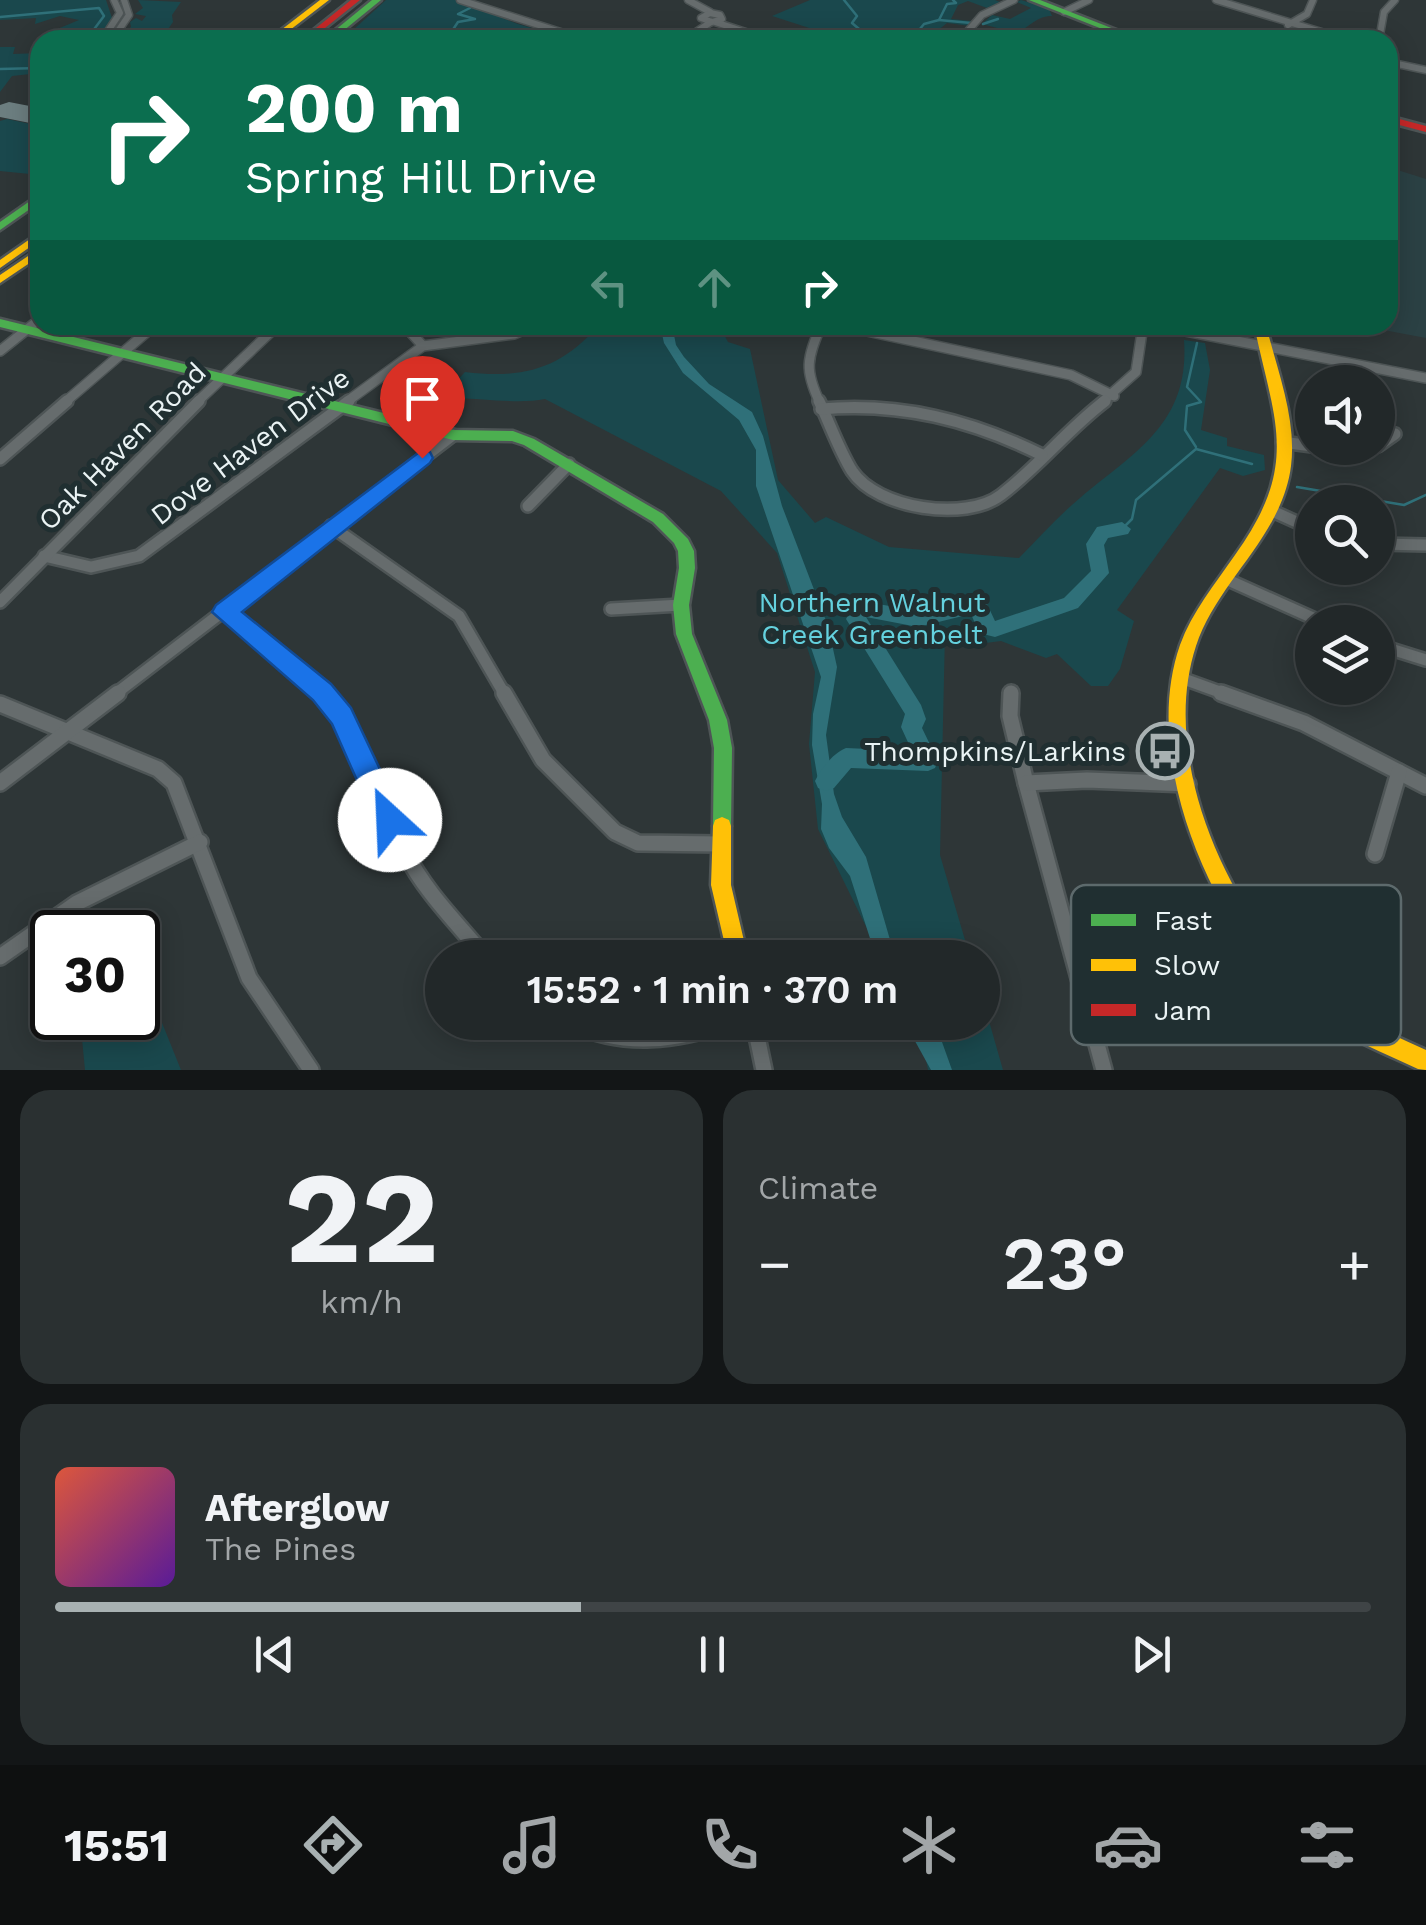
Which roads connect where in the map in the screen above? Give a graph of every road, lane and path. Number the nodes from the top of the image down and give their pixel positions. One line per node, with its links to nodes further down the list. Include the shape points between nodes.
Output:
1 (114, 0): 17 (street)
2 (124, 0): 16 (street)
3 (325, 0): 24 (main road)
4 (356, 0): 25 (main road)
5 (365, 0): 26 (main road)
6 (378, 0): 27 (main road)
7 (460, 0): 28 (street)
8 (688, 0): 15 (street)
9 (1014, 0): 31 (street, via 982,14)
10 (1033, 0): 18 (main road)
11 (1089, 0): 18 (street)
12 (1216, 0): 21 (street)
13 (1313, 0): 21 (street, via 1308,14)
14 (1395, 0): 34 (street)
15 (695, 6): 19 (street); 20 (street)
16 (129, 9): 17 (street); 23 (street)
17 (119, 10): 22 (street)
18 (1064, 12): 32 (main road)
19 (701, 18): 20 (street); 29 (street)
20 (717, 20): 29 (street); 30 (street)
21 (1288, 25): 33 (street)
22 (108, 30)
23 (119, 30)
24 (285, 30)
25 (318, 30)
26 (328, 30)
27 (340, 30)
28 (554, 30)
29 (698, 30)
30 (744, 30)
31 (968, 30)
32 (1112, 30)
33 (1308, 30)
34 (1381, 30)
35 (1398, 64): 36 (street)
36 (1426, 70)
37 (1398, 121): 38 (main road)
38 (1426, 129)
39 (30, 204): 40 (main road)
40 (0, 227)
41 (30, 233): 43 (main road)
42 (30, 242): 45 (main road)
43 (0, 254)
44 (30, 258): 46 (main road)
45 (0, 265)
46 (0, 280)
47 (0, 323): 49 (main road)
48 (30, 327): 49 (street)
49 (26, 330): 50 (main road); 63 (street)
50 (30, 331)
51 (46, 335): 64 (main road)
52 (142, 335): 64 (street)
53 (267, 335): 66 (street, Oak Haven Road)
54 (413, 335): 61 (street)
55 (502, 335): 61 (street, Dove Haven Drive)
56 (818, 335): 69 (street, via 806,368)
57 (886, 335): 67 (street, via 1071,374)
58 (1141, 335): 67 (street, via 1136,372)
59 (1205, 335): 62 (street)
60 (1262, 335): 62 (main road)
61 (423, 346): 68 (street, Dove Haven Drive)
62 (1264, 347): 65 (street); 71 (main road)
63 (0, 351)
64 (120, 353): 66 (main road); 74 (street)
65 (1426, 378)
66 (220, 379): 68 (main road); 82 (street, Oak Haven Road)
67 (1114, 396): 73 (street)
68 (338, 407): 70 (main road); 82 (street, Dove Haven Drive, via 139,556 109,568 83,568)
69 (821, 409): 73 (street, via 869,404 908,410 987,430); 73 (street, via 854,474 886,497 933,510 980,506)
70 (452, 435): 75 (main road, via 513,436); 79 (street)
71 (1282, 442): 72 (street); 77 (main road, via 1284,463)
72 (1295, 444)
73 (1042, 455)
74 (0, 458)
75 (568, 464): 76 (street); 85 (main road, via 671,528 686,551)
76 (528, 506)
77 (1270, 510): 78 (street); 83 (main road)
78 (1295, 521)
79 (331, 526): 88 (street); 101 (street, via 459,616 543,760 616,832 638,843)
80 (1395, 544): 81 (street)
81 (1426, 545)
82 (44, 556): 84 (street, Oak Haven Road)
83 (1228, 580): 87 (street); 91 (main road, via 1188,646)
84 (0, 602)
85 (681, 604): 86 (street); 101 (main road, via 690,656 718,720)
86 (611, 609)
87 (1295, 610)
88 (224, 612): 94 (street); 104 (street, via 342,716 406,855)
89 (1395, 650): 90 (street)
90 (1426, 660)
91 (1181, 678): 95 (street, via 1304,723); 98 (main road)
92 (1011, 692): 97 (street)
93 (0, 704): 94 (street)
94 (67, 731): 96 (street); 100 (street, via 158,768 174,783)
95 (1400, 772): 99 (street); 102 (street)
96 (0, 783)
97 (1026, 783): 98 (street); 106 (street)
98 (1188, 784): 103 (main road)
99 (1426, 786)
100 (200, 842): 107 (street, via 77,903); 114 (street, via 250,978)
101 (720, 844): 105 (main road, via 720,885)
102 (1376, 854)
103 (1222, 885)
104 (471, 940)
105 (734, 940)
106 (1071, 949)
107 (0, 957)
108 (622, 1040): 109 (street)
109 (667, 1040)
110 (758, 1040): 115 (street)
111 (1097, 1045): 116 (street)
112 (1395, 1045): 113 (main road)
113 (1426, 1060)
114 (311, 1070)
115 (764, 1070)
116 (1104, 1070)

